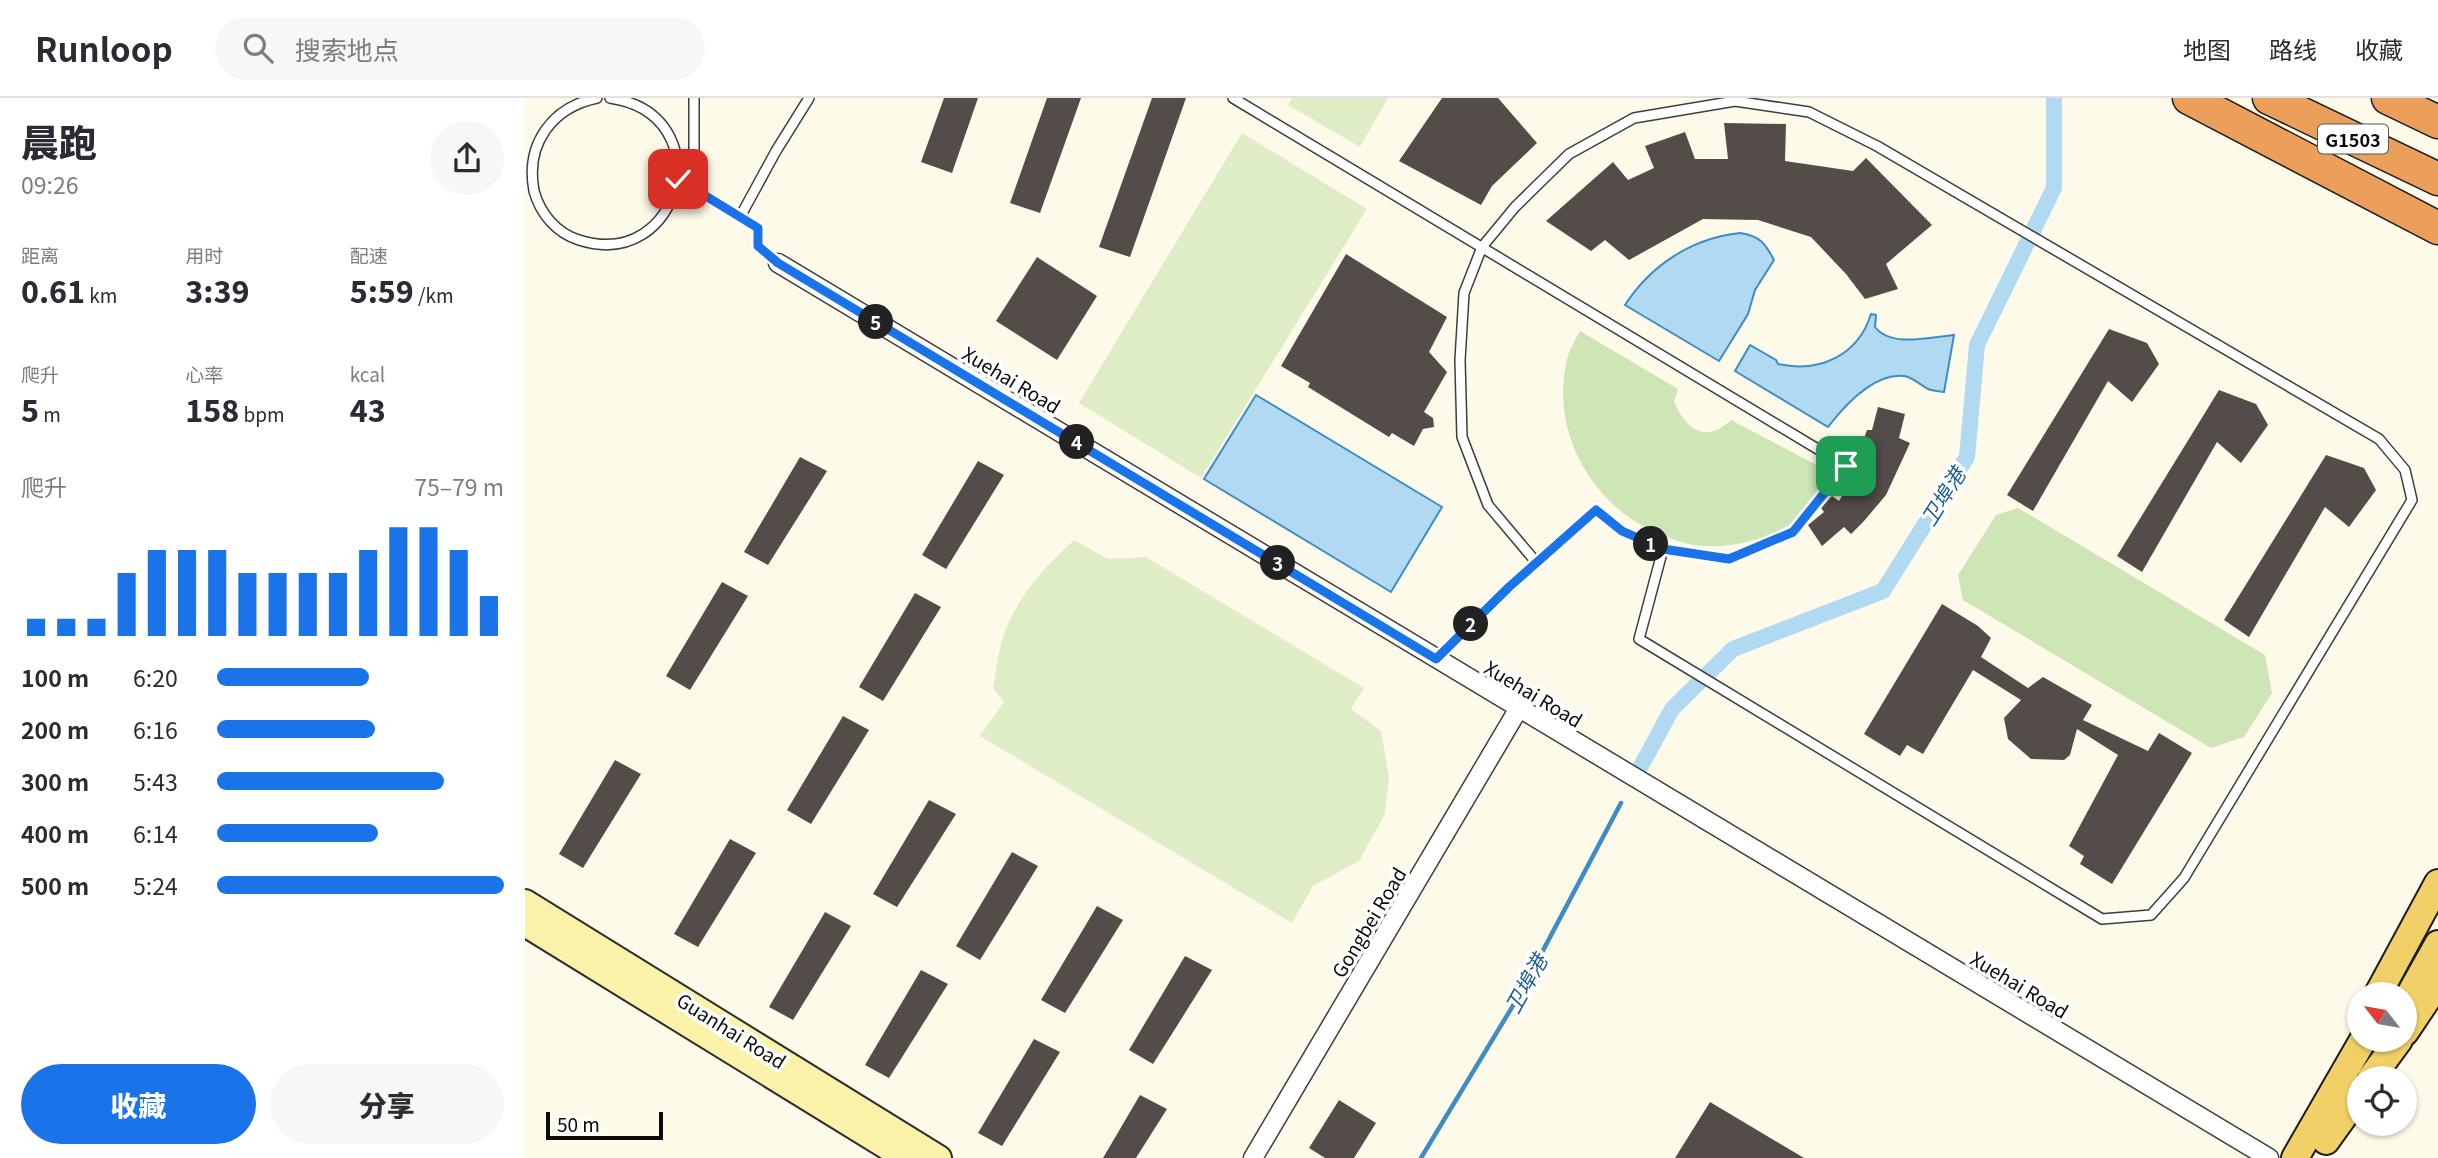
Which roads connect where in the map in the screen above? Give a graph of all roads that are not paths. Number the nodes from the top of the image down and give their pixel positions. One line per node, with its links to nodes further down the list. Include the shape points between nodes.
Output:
1 (597, 98): 10 (lane, via 578,102 556,115 540,134 532,156 531,180 537,203 551,223 570,237 593,244 639,237 658,222)
2 (610, 98): 10 (lane, via 628,100 650,112 667,131 677,154)
3 (694, 98): 12 (lane)
4 (809, 98): 13 (lane)
5 (1233, 98): 15 (lane)
6 (2189, 98): 14 (highway)
7 (2269, 98): 11 (highway, G1503)
8 (2388, 98): 9 (highway, G1503)
9 (2438, 122)
10 (678, 179): 12 (lane)
11 (2438, 179)
12 (694, 189): 13 (lane)
13 (740, 217): 16 (lane, via 758,228 758,246)
14 (2438, 228)
15 (1482, 247): 17 (lane, via 1846,466 1793,532 1729,559); 17 (lane, via 1569,154 1634,118 1735,101 1809,112 1877,146 2379,439 2405,470 2412,499 2184,878 2151,915 2102,919 1639,639); 18 (lane, via 1464,293 1462,438 1488,505)
16 (778, 263): 19 (street, Xuehai Road)
17 (1663, 549): 18 (lane, via 1622,531 1596,510)
18 (1536, 562): 19 (lane)
19 (1436, 659): 20 (street, Xuehai Road)
20 (1519, 708): 38 (street, Gongbei Road); 39 (street, Xuehai Road)
21 (2438, 883): 26 (main road)
22 (525, 902): 37 (main road, Guanhai Road)
23 (2438, 908): 27 (main road)
24 (525, 924): 36 (main road, Guanhai Road)
25 (2438, 944): 28 (main road)
26 (2384, 982)
27 (2396, 982)
28 (2417, 982)
29 (2438, 983): 30 (main road)
30 (2417, 1014)
31 (2351, 1052): 35 (main road)
32 (2358, 1052): 35 (main road)
33 (2347, 1099): 35 (main road)
34 (2347, 1109): 35 (main road)
35 (2317, 1144): 40 (main road)
36 (905, 1158)
37 (939, 1158)
38 (1253, 1158)
39 (2269, 1158)
40 (2295, 1158)

